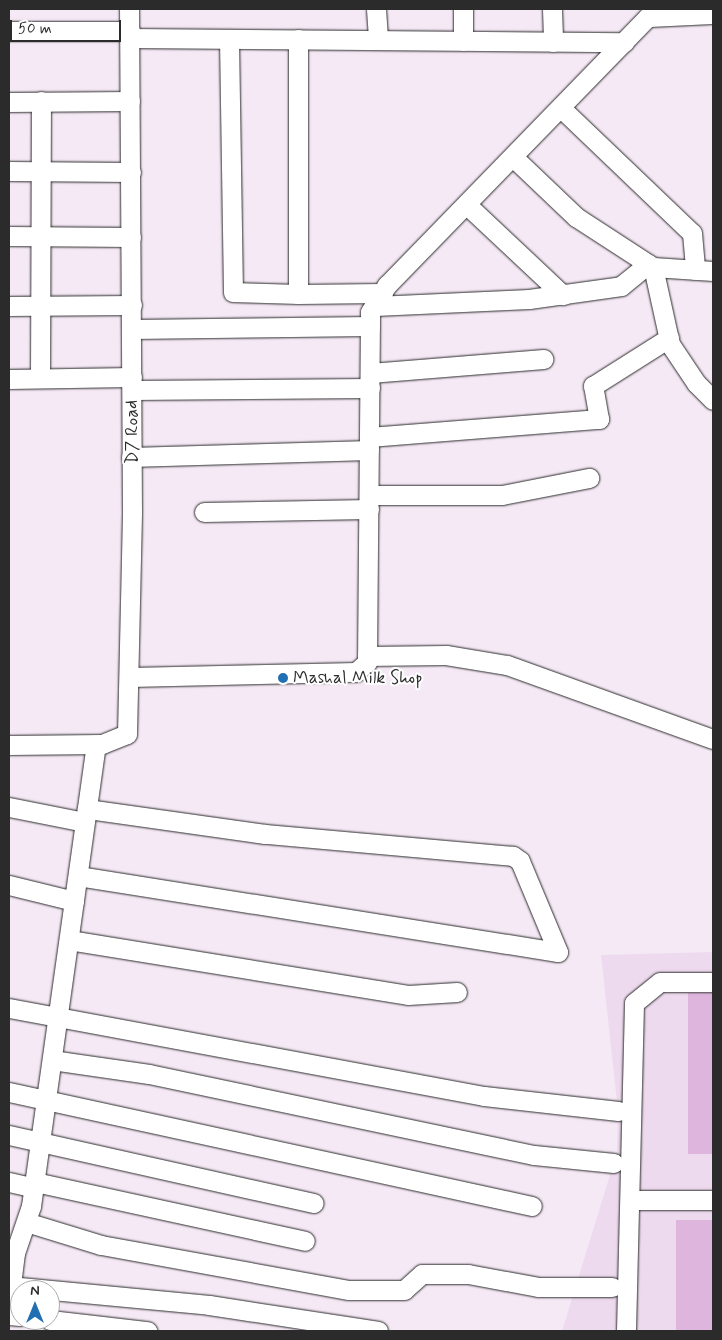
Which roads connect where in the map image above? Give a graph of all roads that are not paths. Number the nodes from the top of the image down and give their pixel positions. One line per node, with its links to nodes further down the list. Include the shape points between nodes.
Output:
1 (130, 9): 7 (street, D7 Road)
2 (376, 9): 10 (street)
3 (463, 9): 11 (street)
4 (552, 9): 12 (street)
5 (713, 14): 13 (street, via 648,17)
6 (9, 32): 7 (street)
7 (130, 34): 8 (street); 16 (street, D7 Road)
8 (229, 38): 9 (street); 29 (street, via 233,292)
9 (298, 39): 10 (street); 29 (street)
10 (378, 40): 11 (street)
11 (463, 41): 12 (street)
12 (553, 42): 13 (street)
13 (624, 42): 17 (street)
14 (40, 101): 15 (street); 16 (street); 20 (street)
15 (9, 102)
16 (130, 102): 21 (street, D7 Road)
17 (561, 108): 18 (street); 27 (street, via 692,234)
18 (514, 158): 22 (street); 26 (street, via 576,217)
19 (9, 171): 20 (street)
20 (41, 171): 21 (street); 24 (street)
21 (131, 172): 25 (street, D7 Road)
22 (467, 205): 30 (street); 31 (street)
23 (9, 236): 24 (street)
24 (40, 236): 25 (street); 34 (street)
25 (131, 237): 32 (street, D7 Road)
26 (650, 266): 27 (street); 30 (street, via 621,286); 37 (street)
27 (694, 270): 28 (street)
28 (713, 271)
29 (298, 294): 31 (street)
30 (563, 295): 31 (street)
31 (379, 299): 35 (street)
32 (132, 305): 34 (street); 36 (street, D7 Road)
33 (9, 306): 34 (street)
34 (40, 306): 39 (street)
35 (370, 326): 36 (street); 41 (street)
36 (132, 329): 42 (street, D7 Road)
37 (669, 338): 43 (street, via 696,383); 44 (street, via 593,386 599,419)
38 (543, 359): 41 (street)
39 (40, 378): 40 (street); 42 (street)
40 (9, 379)
41 (370, 381): 42 (street); 44 (street)
42 (132, 384): 45 (street, D7 Road)
43 (713, 400)
44 (369, 444): 45 (street); 47 (street)
45 (131, 457): 50 (street, D7 Road)
46 (589, 478): 47 (street, via 502,495)
47 (369, 502): 48 (street); 49 (street)
48 (204, 512)
49 (367, 656): 50 (street, via 356,672); 51 (street, via 446,655 507,665)
50 (130, 678): 53 (street, D7 Road, via 127,734)
51 (713, 739)
52 (9, 745): 53 (street, D7 Road)
53 (96, 745): 55 (street)
54 (9, 807): 55 (street)
55 (86, 816): 56 (street); 56 (street, via 512,856 520,861 558,952)
56 (78, 876): 58 (street)
57 (9, 885): 58 (street)
58 (74, 901): 59 (street)
59 (69, 940): 61 (street, via 408,995); 63 (street)
60 (713, 982): 73 (street, via 660,982 634,1003)
61 (457, 992)
62 (9, 1008): 63 (street)
63 (58, 1018): 64 (street); 67 (street, via 420,1081 484,1096)
64 (52, 1060): 66 (street); 70 (street, via 149,1074 534,1156)
65 (9, 1092): 66 (street)
66 (46, 1099): 69 (street); 76 (street)
67 (618, 1111)
68 (9, 1134): 69 (street)
69 (40, 1141): 72 (street); 75 (street)
70 (614, 1163)
71 (9, 1182): 72 (street)
72 (34, 1185): 77 (street); 78 (street)
73 (631, 1200): 74 (street); 85 (street)
74 (713, 1200)
75 (313, 1203)
76 (532, 1206)
77 (26, 1222): 79 (street); 80 (street, via 101,1245 349,1290 404,1290 422,1274 468,1274 538,1287)
78 (305, 1241)
79 (12, 1253): 81 (street)
80 (612, 1286)
81 (9, 1291): 84 (street, via 209,1305)
82 (60, 1321): 83 (street)
83 (147, 1331)
84 (378, 1331)
85 (626, 1331)

